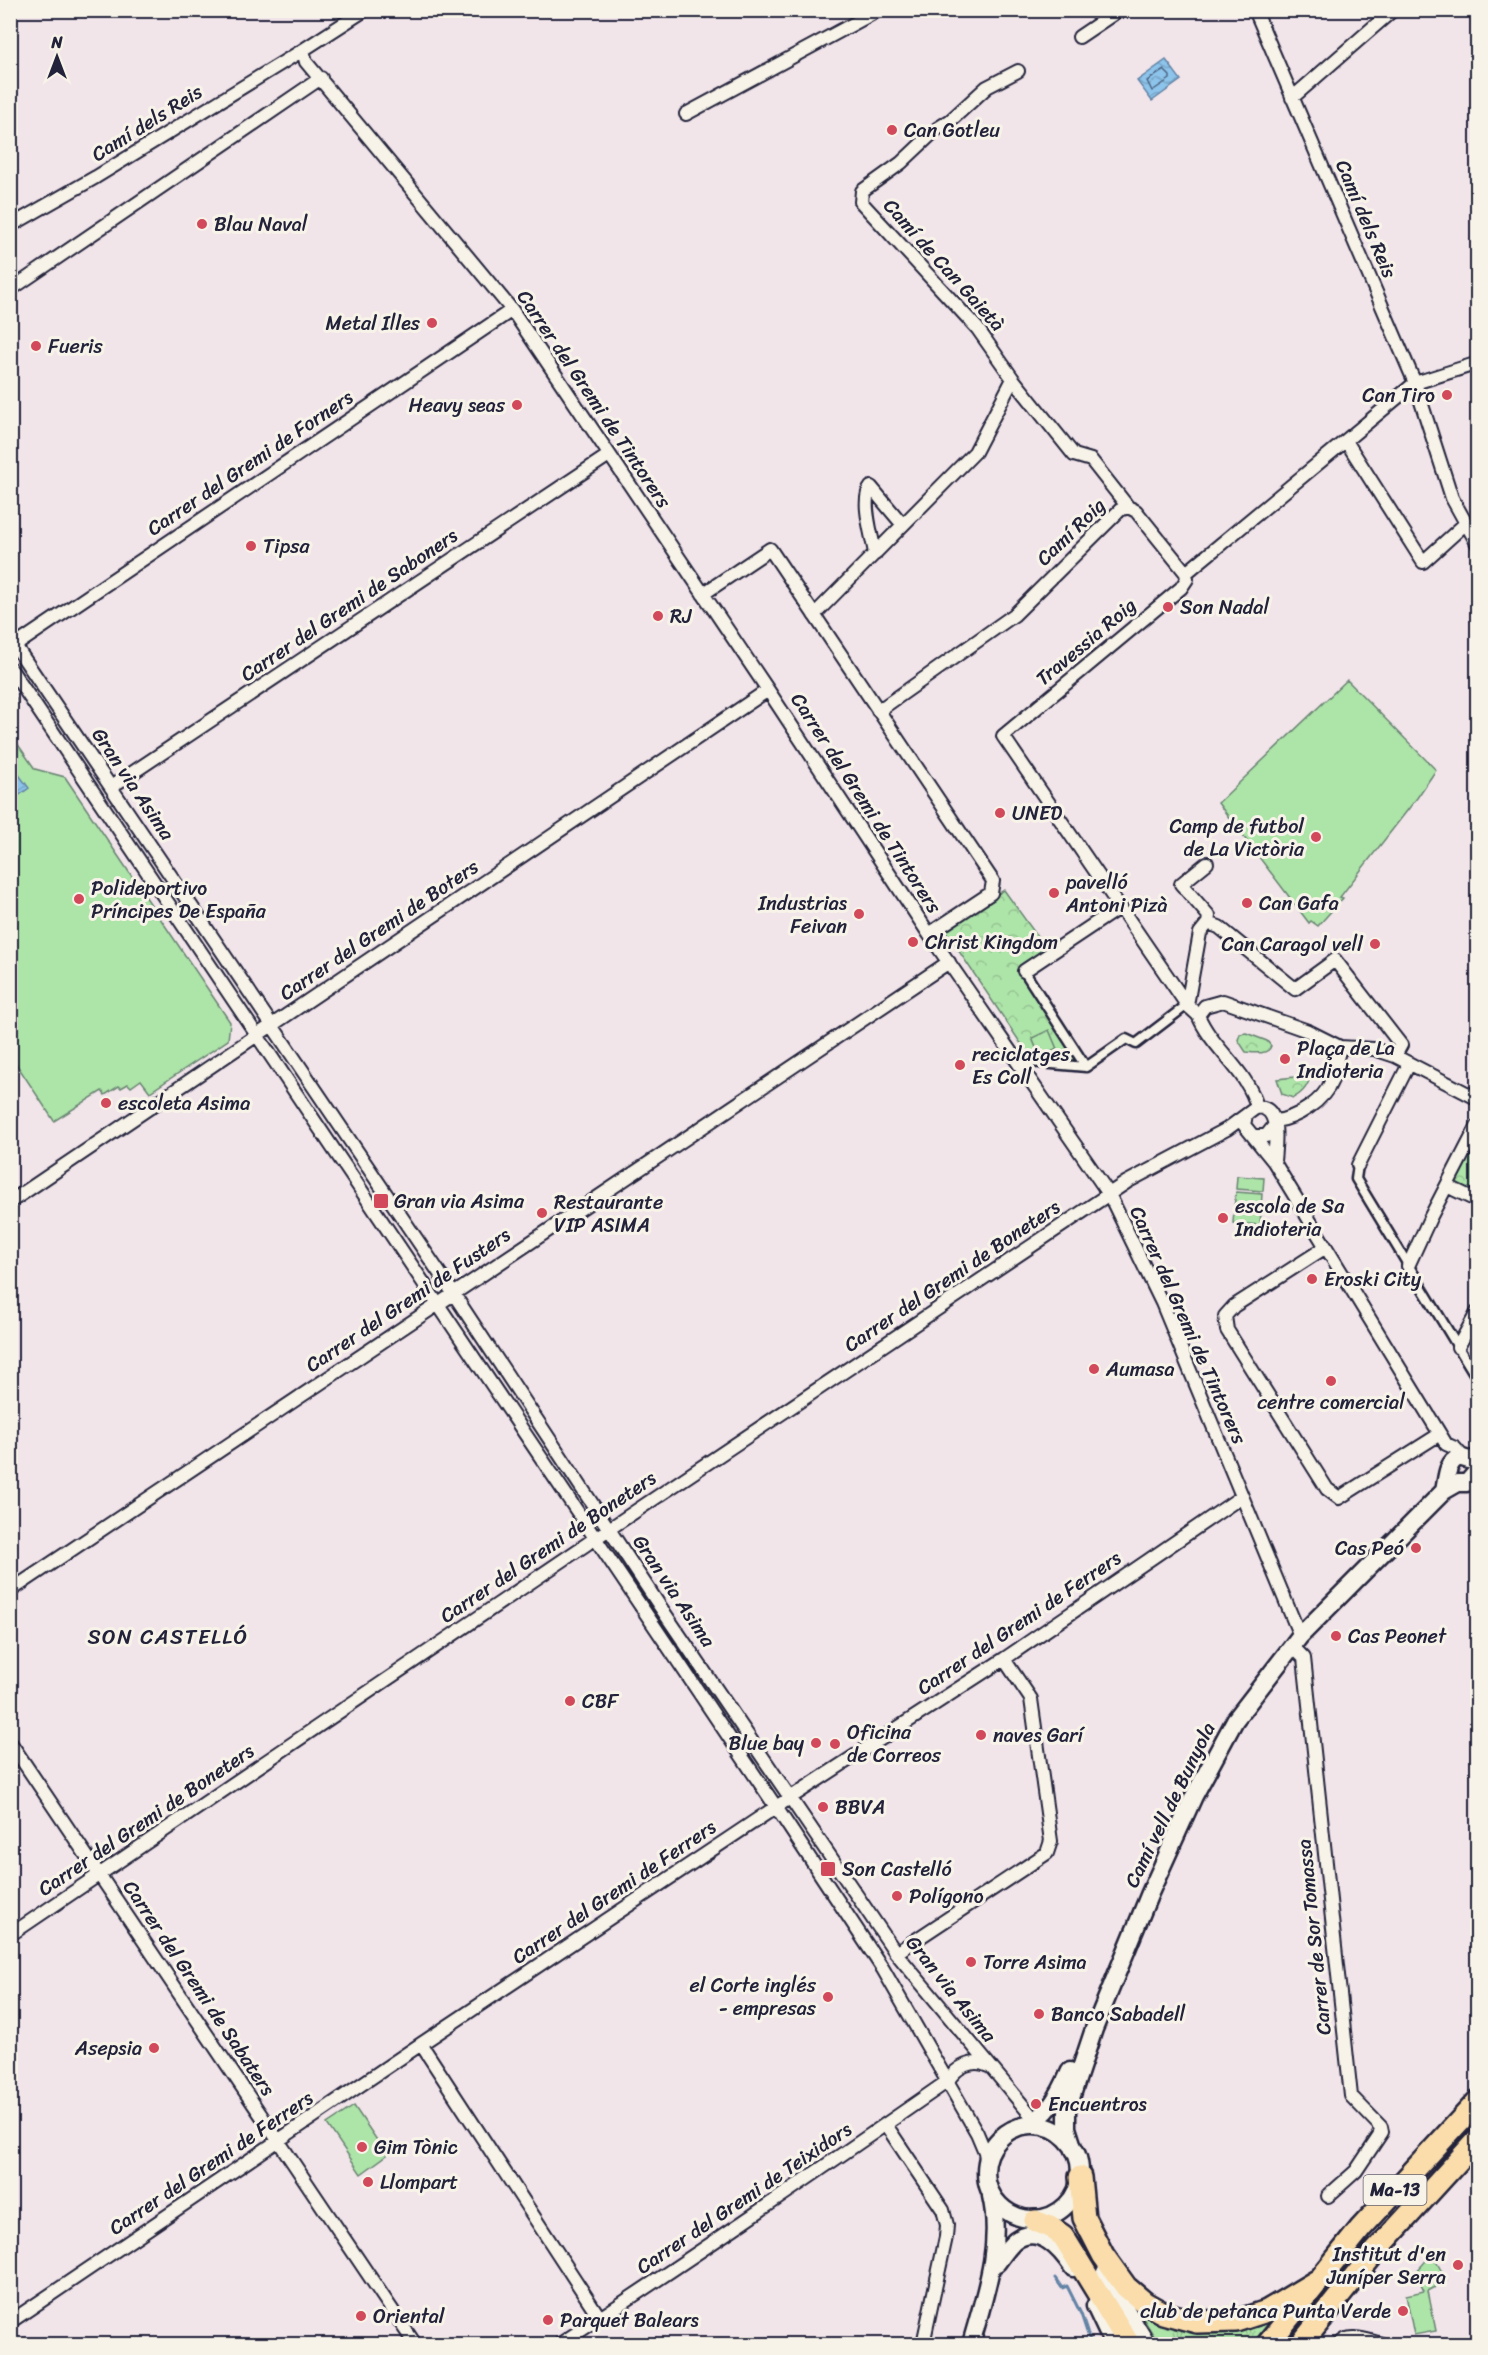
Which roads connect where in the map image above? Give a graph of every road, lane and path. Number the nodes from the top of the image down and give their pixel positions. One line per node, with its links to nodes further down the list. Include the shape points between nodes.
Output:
1 (365, 10): 7 (street, Camí dels Reis)
2 (879, 10): 11 (street)
3 (1119, 10): 6 (street)
4 (1255, 10): 10 (street, Camí dels Reis)
5 (1393, 10): 10 (street)
6 (1079, 37)
7 (303, 50): 9 (street, via 306,62); 12 (street, Camí dels Reis)
8 (1018, 71): 16 (street, Camí de Can Gaietà, via 987,87 901,163 861,191 861,202 977,328)
9 (321, 78): 13 (street); 14 (street, Carrer del Gremi de Tintorers)
10 (1292, 98): 17 (street, Camí dels Reis)
11 (686, 114)
12 (10, 226)
13 (10, 290)
14 (512, 310): 19 (street, Carrer del Gremi de Tintorers); 28 (street, Carrer del Gremi de Forners)
15 (1478, 363): 17 (street)
16 (1013, 379): 20 (street, via 1074,455 1091,460); 22 (street, via 975,452)
17 (1415, 383): 18 (street); 21 (street, Camí dels Reis, via 1446,482)
18 (1346, 441): 21 (street, via 1423,562); 25 (street)
19 (609, 455): 26 (street, Carrer del Gremi de Tintorers); 32 (street, Carrer del Gremi de Saboners)
20 (1128, 507): 25 (street, Camí Roig, via 1136,511); 31 (street, Camí Roig, via 1120,510 1014,615)
21 (1465, 524): 23 (street, Camí dels Reis)
22 (903, 525): 24 (street); 24 (street, via 871,487 866,503)
23 (1478, 545)
24 (874, 554): 27 (street)
25 (1186, 573): 34 (street, Travessia Roig, via 1187,579 1180,588 1004,736)
26 (703, 594): 27 (street, via 770,549); 30 (street, Carrer del Gremi de Tintorers)
27 (814, 615): 31 (street)
28 (12, 644): 32 (street, Gran via Asima)
29 (10, 668): 42 (street, Gran via Asima)
30 (768, 690): 36 (street, Carrer del Gremi de Tintorers); 41 (street, Carrer del Gremi de Boters)
31 (878, 711): 36 (street, via 993,881 991,893)
32 (111, 788): 41 (street, Gran via Asima)
33 (1207, 863): 35 (street, via 1181,884 1209,916)
34 (1120, 907): 38 (street); 39 (street)
35 (1208, 923): 39 (street, via 1200,933); 44 (street, via 1219,927 1295,989 1335,960 1401,1045)
36 (929, 934): 37 (street, Carrer del Gremi de Tintorers)
37 (949, 962): 46 (street, Carrer del Gremi de Tintorers); 63 (street, Carrer del Gremi de Fusters)
38 (1024, 971): 47 (street)
39 (1187, 1005): 40 (street); 47 (street, via 1136,1044 1126,1039)
40 (1198, 1015): 43 (street, via 1205,1006 1223,1001 1308,1031); 49 (street, via 1205,1031 1245,1081)
41 (272, 1026): 42 (street, Carrer del Gremi de Boters); 63 (street, Gran via Asima)
42 (258, 1035): 59 (street, Carrer del Gremi de Boters); 64 (street, Gran via Asima)
43 (1340, 1047): 44 (street, via 1374,1049); 51 (street, via 1331,1083 1316,1102)
44 (1395, 1056): 45 (street)
45 (1409, 1064): 48 (street); 56 (street)
46 (1021, 1067): 47 (street, via 1029,1062); 58 (street, Carrer del Gremi de Tintorers)
47 (1086, 1067)
48 (1478, 1099)
49 (1257, 1107): 50 (street); 51 (street, via 1267,1109)
50 (1246, 1115): 53 (street); 54 (street, via 1244,1125)
51 (1274, 1124): 54 (street, via 1266,1136); 55 (street)
52 (1478, 1125): 57 (street)
53 (1227, 1129): 54 (street); 58 (street, Carrer del Gremi de Boneters)
54 (1251, 1135): 55 (street)
55 (1274, 1161): 61 (street)
56 (1358, 1166): 62 (street, via 1356,1179)
57 (1447, 1186): 60 (street); 62 (street)
58 (1109, 1194): 71 (street, Carrer del Gremi de Tintorers, via 1162,1303); 72 (street, Carrer del Gremi de Boneters)
59 (10, 1202)
60 (1478, 1202)
61 (1326, 1247): 68 (street); 68 (street, via 1234,1306 1226,1316 1227,1329 1327,1489 1339,1498)
62 (1408, 1266): 66 (street)
63 (453, 1293): 64 (street, Carrer del Gremi de Fusters); 72 (street, Gran via Asima)
64 (436, 1304): 73 (street, Gran via Asima); 74 (street, Carrer del Gremi de Fusters)
65 (1478, 1311): 66 (street)
66 (1458, 1347): 67 (street)
67 (1478, 1380)
68 (1443, 1439): 69 (street); 70 (street)
69 (1472, 1464): 70 (main road, via 1467,1483); 70 (main road, via 1455,1459)
70 (1450, 1479): 75 (main road, Camí vell de Bunyola)
71 (1241, 1497): 75 (street, Carrer del Gremi de Tintorers); 76 (street, Carrer del Gremi de Ferrers)
72 (609, 1529): 73 (street, Carrer del Gremi de Boneters); 78 (street, Gran via Asima)
73 (595, 1539): 79 (street, Gran via Asima); 80 (street, Carrer del Gremi de Boneters)
74 (10, 1591)
75 (1296, 1641): 83 (main road, Camí vell de Bunyola, via 1235,1720 1194,1796); 96 (street, Carrer de Sor Tomassa, via 1304,1658 1351,2096 1382,2127 1356,2172)
76 (1004, 1659): 78 (street, Carrer del Gremi de Ferrers); 82 (street, via 1031,1699 1051,1841 1047,1853)
77 (10, 1742): 80 (street, Carrer del Gremi de Sabaters)
78 (789, 1798): 79 (street, Carrer del Gremi de Ferrers); 82 (street, Gran via Asima)
79 (776, 1807): 84 (street, Carrer del Gremi de Ferrers); 86 (street, Gran via Asima, via 883,1969)
80 (100, 1876): 81 (street, Carrer del Gremi de Boneters); 91 (street, Carrer del Gremi de Sabaters)
81 (10, 1935)
82 (896, 1953): 85 (street, Gran via Asima)
83 (1094, 2029): 89 (main road, via 1056,2098); 92 (main road, via 1067,2110 1067,2128)
84 (421, 2044): 91 (street, Carrer del Gremi de Ferrers); 102 (street)
85 (988, 2066): 86 (street, Carrer del Gremi de Teixidors, via 968,2063); 89 (street, Gran via Asima)
86 (948, 2081): 88 (street, Carrer del Gremi de Teixidors); 93 (street, Gran via Asima, via 979,2137)
87 (1478, 2101): 99 (highway, Ma-13)
88 (886, 2125): 102 (street, Carrer del Gremi de Teixidors); 106 (street, via 943,2210 947,2225)
89 (1036, 2125): 92 (main road, via 1062,2135); 93 (main road, via 1002,2138)
90 (1478, 2139): 112 (highway, Ma-13, via 1400,2224)
91 (279, 2142): 103 (street, Carrer del Gremi de Ferrers); 104 (street, Carrer del Gremi de Sabaters)
92 (1074, 2150): 94 (main road, via 1079,2164)
93 (987, 2165): 95 (main road)
94 (1078, 2184): 97 (main road, via 1059,2212); 99 (highway, via 1084,2218 1104,2255 1126,2287 1162,2313 1197,2322 1236,2321 1267,2311); 110 (street, via 1074,2212 1078,2228)
95 (991, 2193): 97 (main road, via 1005,2210); 100 (main road, via 996,2236)
96 (1328, 2196)
97 (1036, 2219): 98 (main road, via 1010,2234); 101 (highway, via 1062,2236)
98 (997, 2263): 100 (main road); 108 (main road, via 1008,2247 1023,2237 1050,2241 1077,2275)
99 (1317, 2281): 111 (highway, Ma-13)
100 (988, 2284): 107 (main road)
101 (1106, 2308): 108 (highway); 109 (highway)
102 (600, 2318): 105 (street, Carrer del Gremi de Teixidors)
103 (10, 2322)
104 (415, 2344)
105 (560, 2344)
106 (923, 2344)
107 (971, 2344)
108 (1115, 2344)
109 (1129, 2344)
110 (1148, 2344)
111 (1268, 2344)
112 (1301, 2344)
113 (1340, 2344): 114 (street, via 1352,2338)
114 (1382, 2344)

